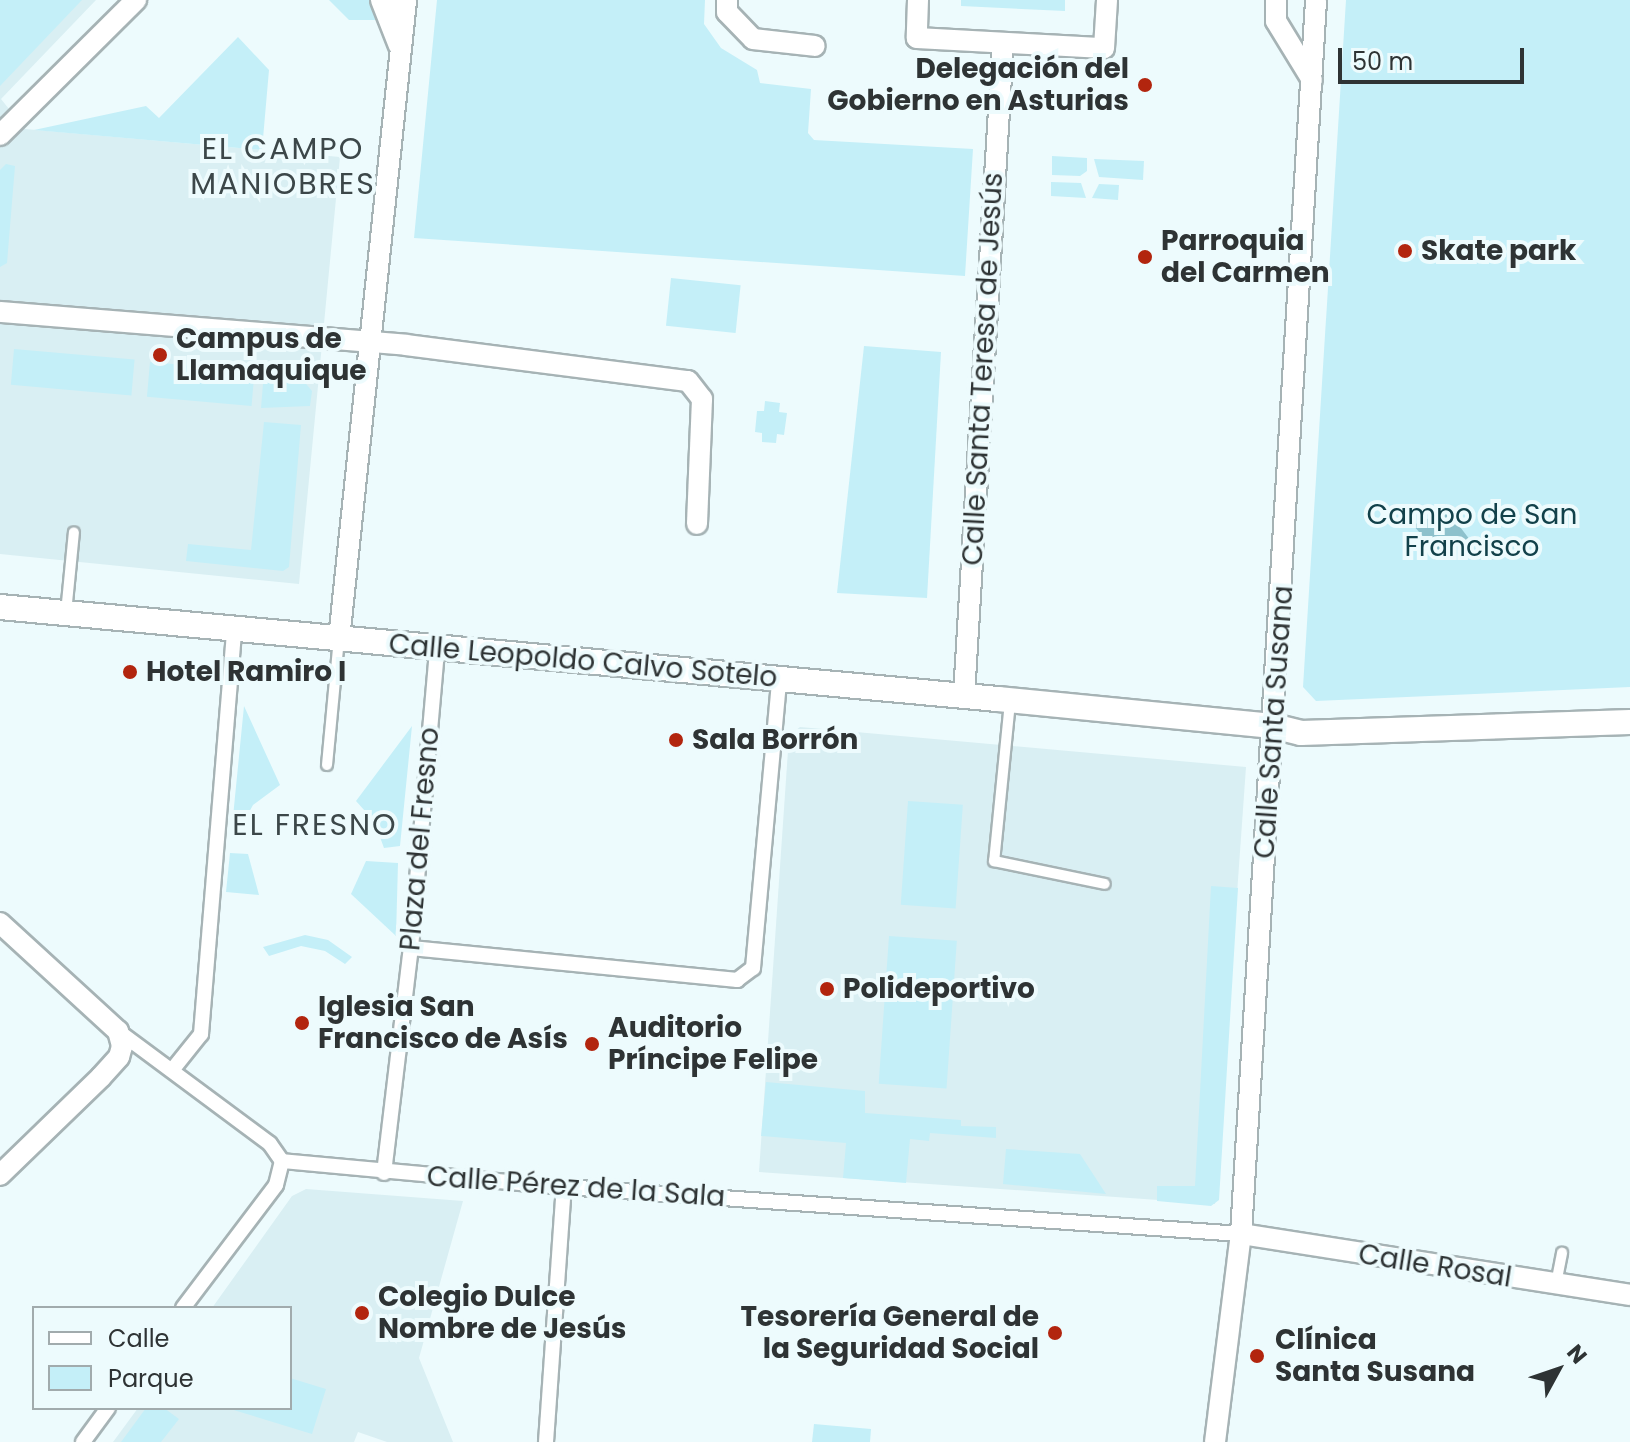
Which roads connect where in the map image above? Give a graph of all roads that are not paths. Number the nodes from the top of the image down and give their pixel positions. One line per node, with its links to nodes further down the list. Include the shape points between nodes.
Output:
1 (136, 0): 14 (street)
2 (381, 0): 11 (street)
3 (394, 0): 11 (lane)
4 (406, 0): 11 (street)
5 (727, 0): 12 (street, via 727,12 753,39)
6 (918, 0): 10 (street, via 917,38)
7 (1107, 0): 10 (street, via 1104,48)
8 (1276, 0): 13 (street, via 1276,21)
9 (1316, 0): 13 (street, Calle Santa Susana)
10 (1003, 43): 25 (street, Calle Santa Teresa de Jesús)
11 (399, 46): 16 (street)
12 (815, 46)
13 (1312, 80): 28 (street, Calle Santa Susana)
14 (0, 135)
15 (0, 312): 16 (street)
16 (370, 342): 17 (street, via 688,381 702,399); 22 (street)
17 (697, 524)
18 (74, 532): 20 (lane)
19 (0, 607): 20 (street, Calle Leopoldo Calvo Sotelo)
20 (66, 613): 21 (street, Calle Leopoldo Calvo Sotelo)
21 (234, 629): 22 (street, Calle Leopoldo Calvo Sotelo); 34 (street, via 201,1034)
22 (339, 639): 23 (street, Calle Leopoldo Calvo Sotelo); 29 (lane)
23 (437, 648): 24 (street, Calle Leopoldo Calvo Sotelo); 32 (street, Plaza del Fresno)
24 (779, 680): 25 (street, Calle Leopoldo Calvo Sotelo); 32 (street, via 753,968 737,980)
25 (964, 696): 26 (street, Calle Leopoldo Calvo Sotelo)
26 (1010, 700): 28 (street, Calle Leopoldo Calvo Sotelo); 30 (lane, via 994,861)
27 (1630, 722): 28 (street, Calle Leopoldo Calvo Sotelo, via 1363,735 1301,733)
28 (1273, 726): 39 (street, Calle Santa Susana)
29 (327, 765)
30 (1105, 884)
31 (0, 923): 33 (street)
32 (411, 948): 36 (street, Plaza del Fresno)
33 (118, 1031): 34 (street); 37 (street, via 119,1057)
34 (173, 1069): 35 (street, via 270,1144)
35 (282, 1161): 36 (street, Calle Pérez de la Sala); 43 (street, via 276,1185)
36 (384, 1173): 38 (street, Calle Pérez de la Sala)
37 (0, 1175)
38 (564, 1187): 39 (street, Calle Pérez de la Sala); 46 (street)
39 (1241, 1234): 41 (street, Calle Rosal); 47 (street, Calle Santa Susana)
40 (1562, 1253): 41 (lane)
41 (1556, 1284): 42 (street, Calle Rosal)
42 (1630, 1295)
43 (185, 1306)
44 (107, 1410): 45 (street)
45 (83, 1442)
46 (546, 1442)
47 (1215, 1442)

